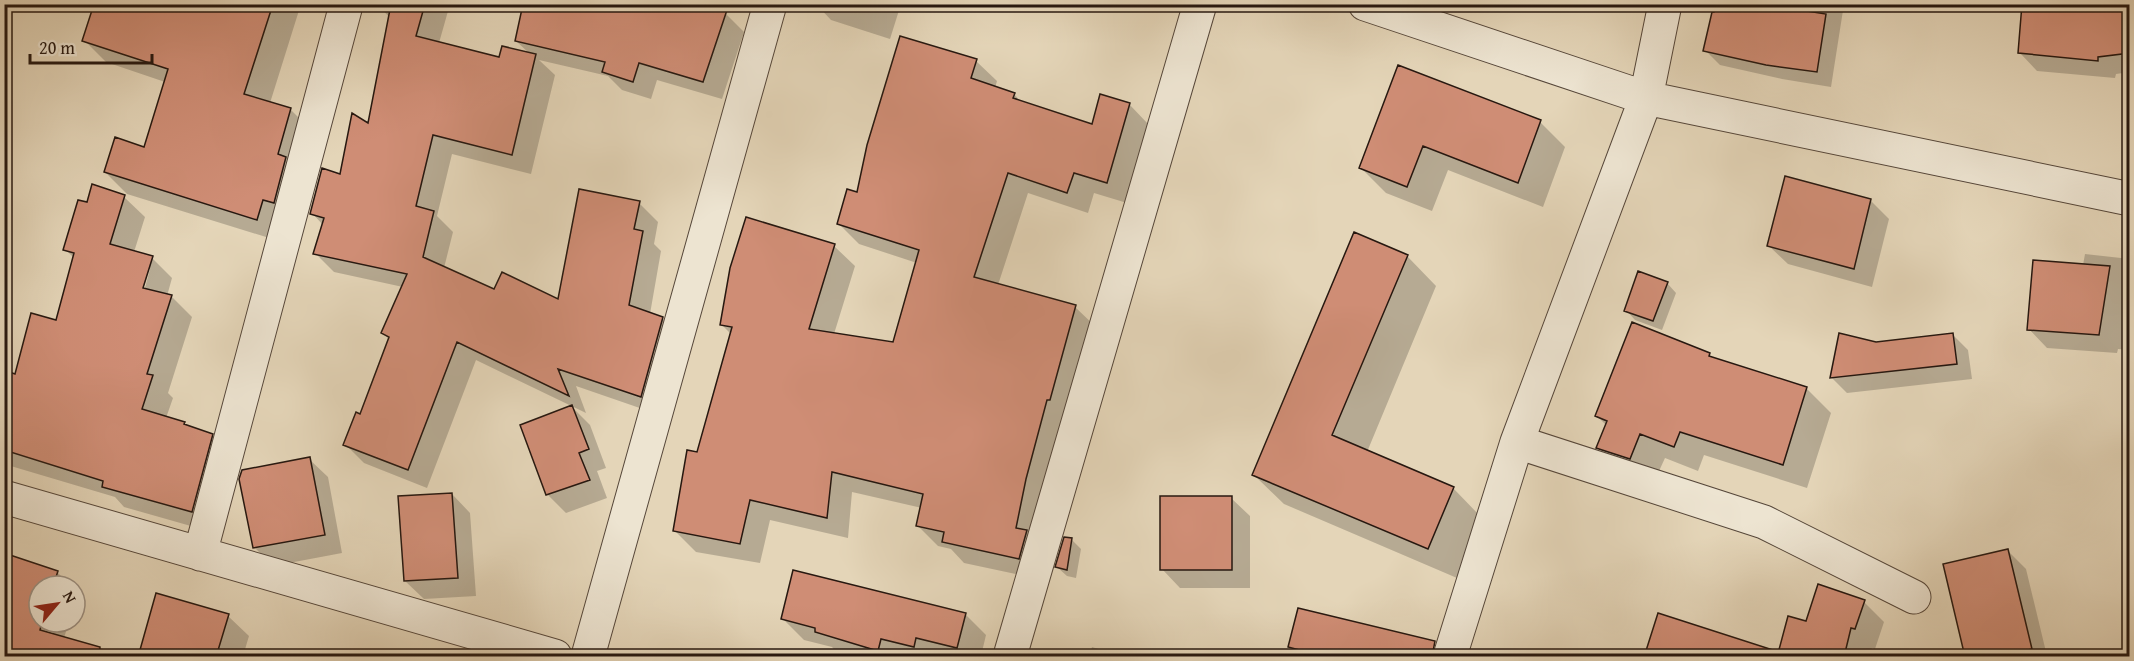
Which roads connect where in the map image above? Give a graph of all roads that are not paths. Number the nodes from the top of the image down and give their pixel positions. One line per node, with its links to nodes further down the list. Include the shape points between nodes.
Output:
1 (770, 4): 13 (street)
2 (1200, 4): 14 (street)
3 (1365, 4): 6 (street)
4 (1665, 4): 6 (street)
5 (345, 9): 10 (street)
6 (1646, 98): 7 (street); 8 (street)
7 (2130, 200)
8 (1516, 442): 11 (street, via 1764,522); 15 (street)
9 (4, 497): 10 (street)
10 (200, 554): 12 (street)
11 (1914, 597)
12 (555, 657)
13 (588, 657)
14 (1010, 657)
15 (1450, 657)

